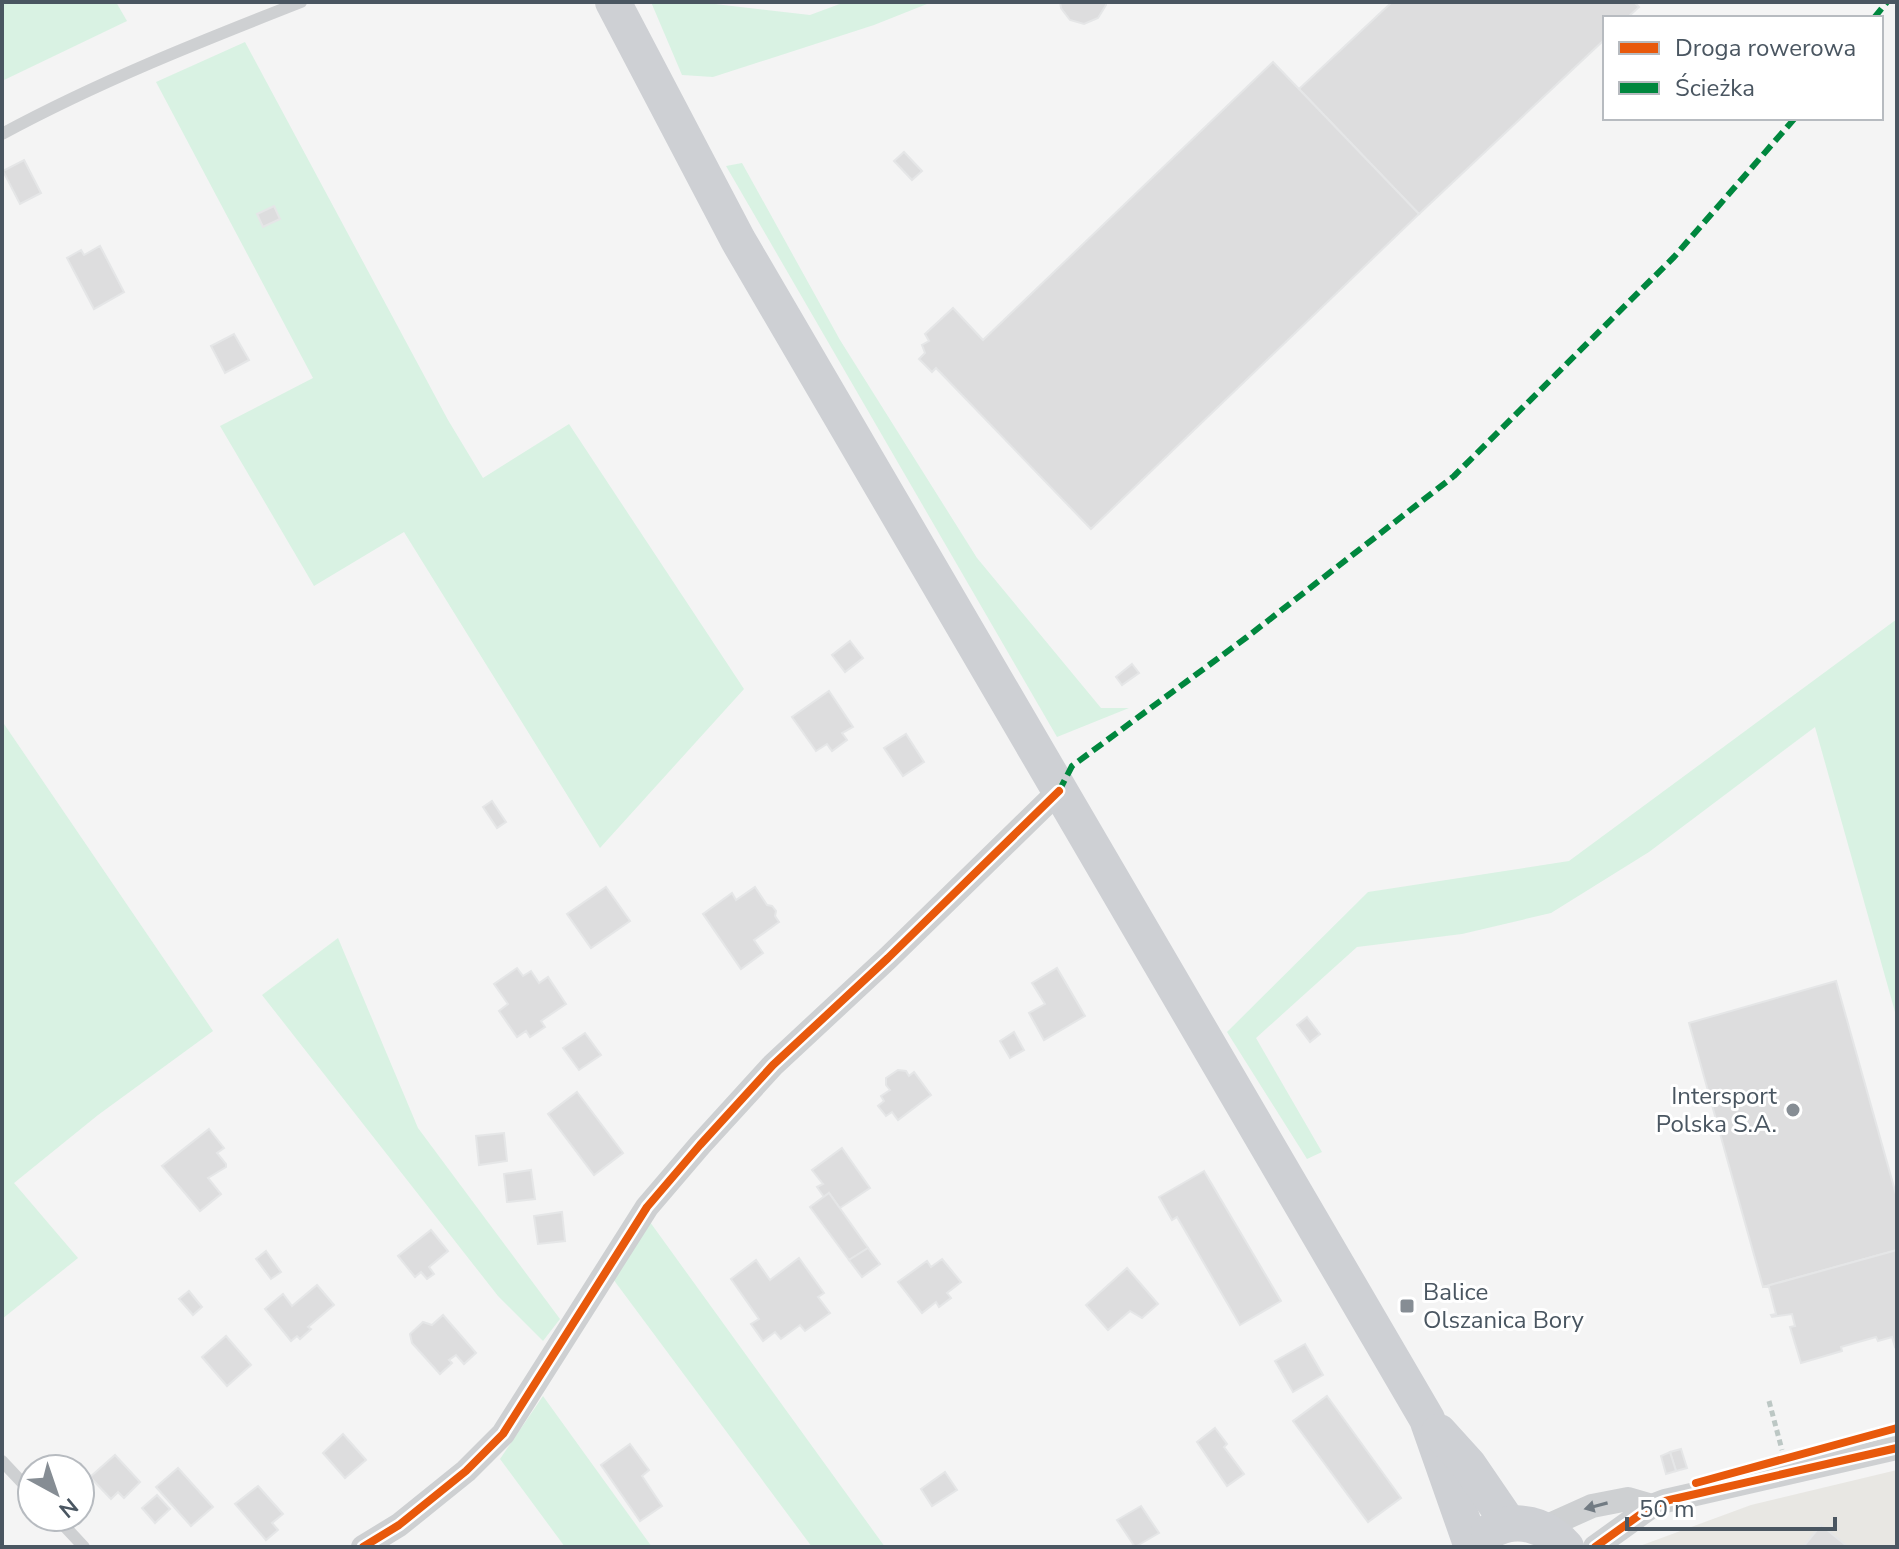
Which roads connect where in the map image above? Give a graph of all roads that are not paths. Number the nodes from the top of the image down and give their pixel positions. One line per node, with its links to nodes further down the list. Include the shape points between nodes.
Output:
1 (301, 2): 3 (lane, via 186,46)
2 (613, 2): 4 (main road, via 738,240)
3 (2, 134)
4 (1059, 791): 5 (main road); 11 (street, via 773,1065 700,1145 647,1207 503,1434 466,1471)
5 (1427, 1419): 10 (main road); 12 (main road)
6 (1897, 1448): 9 (street)
7 (2, 1461): 8 (lane)
8 (16, 1476)
9 (1652, 1506): 10 (street, one-way to 10, via 1628,1499 1592,1506); 13 (street)
10 (1539, 1533): 12 (main road, via 1482,1536)
11 (363, 1547)
12 (1472, 1547)
13 (1595, 1547)

